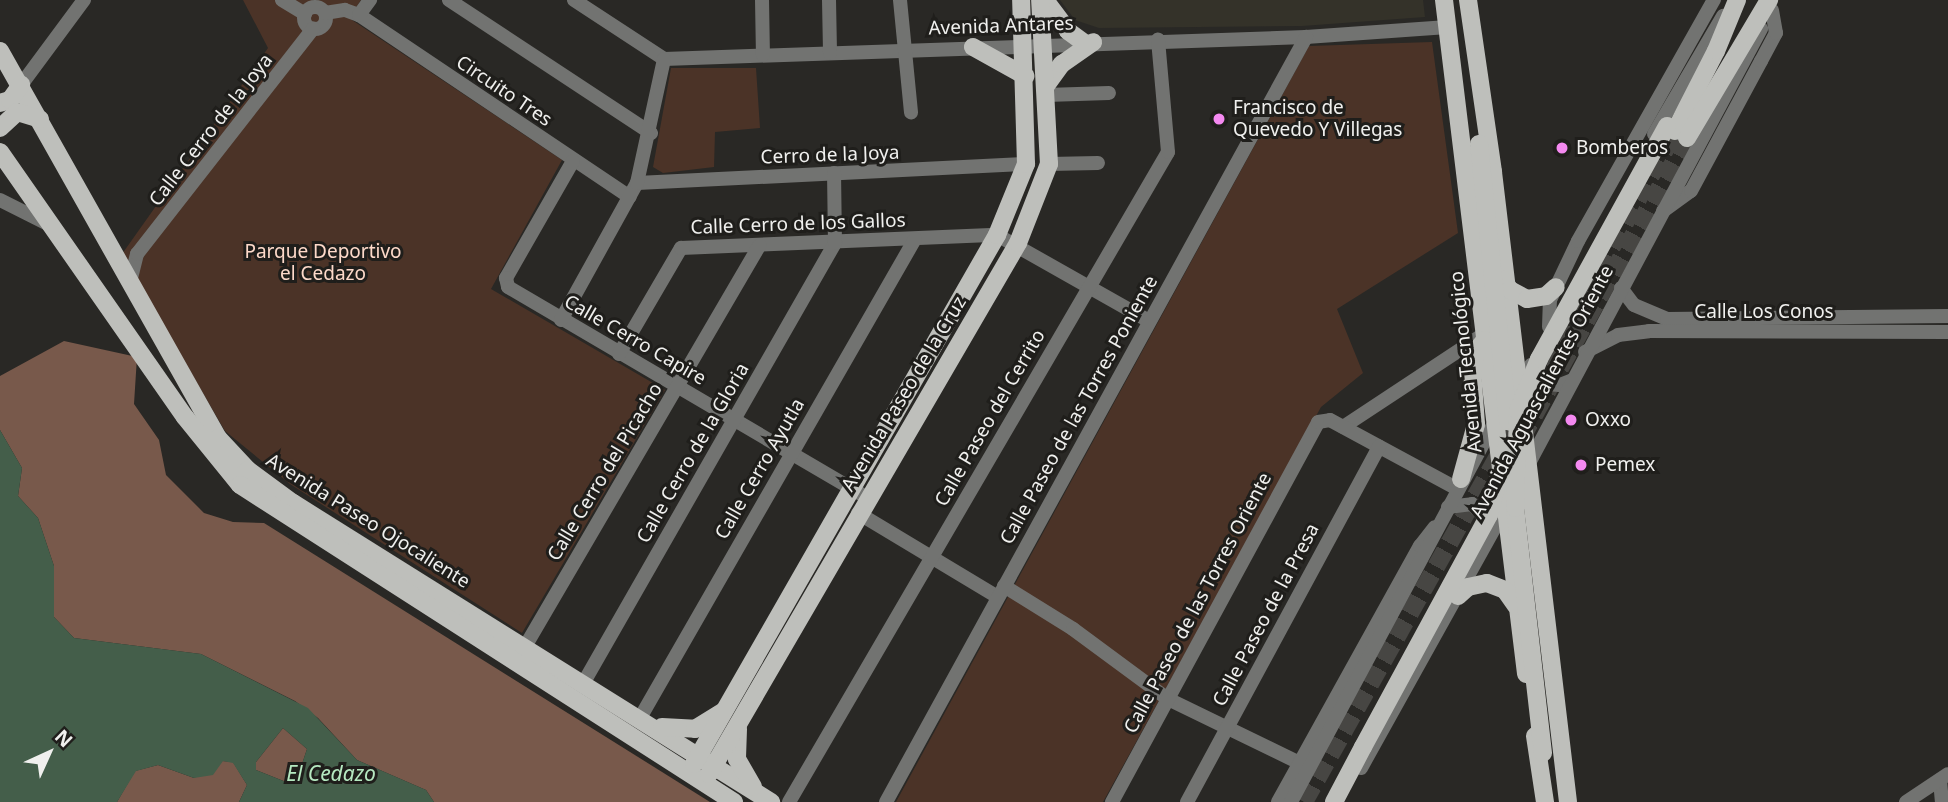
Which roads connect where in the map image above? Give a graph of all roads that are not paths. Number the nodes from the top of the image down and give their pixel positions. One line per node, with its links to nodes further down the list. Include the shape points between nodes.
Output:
1 (84, 0): 34 (street)
2 (282, 0): 16 (street)
3 (370, 0): 17 (street)
4 (449, 0): 42 (street)
5 (574, 0): 31 (street)
6 (762, 0): 30 (street)
7 (829, 0): 29 (street)
8 (900, 0): 26 (street)
9 (1021, 0): 24 (main road, Avenida Paseo de la Cruz)
10 (1043, 0): 22 (main road, via 1068,31); 23 (main road, Avenida Paseo de la Cruz)
11 (1444, 0): 19 (main road, Avenida Tecnológico)
12 (1468, 0): 28 (main road)
13 (1714, 0): 18 (street, Avenida Aguascalientes Oriente)
14 (1733, 1): 18 (street); 32 (street, Avenida Aguascalientes Oriente); 41 (main road)
15 (1772, 3): 41 (main road); 64 (street, Avenida Aguascalientes Oriente, via 1776,33 1698,179 1680,202 1662,212)
16 (318, 9): 17 (street); 58 (street, Calle Cerro de la Joya, via 322,27 313,29)
17 (359, 15): 44 (street, Circuito Tres)
18 (1704, 18): 63 (street, Avenida Aguascalientes Oriente)
19 (1448, 27): 20 (street, Avenida Antares); 70 (main road, Avenida Tecnológico)
20 (1306, 37): 21 (street, Avenida Antares); 67 (street, Calle Paseo de las Torres Poniente)
21 (1158, 39): 22 (street, Avenida Antares); 62 (street, Calle Paseo del Cerrito, via 1168,152)
22 (1088, 42): 23 (street, Avenida Antares); 35 (main road, via 1062,64)
23 (1043, 44): 24 (street, Avenida Antares); 35 (main road, Avenida Paseo de la Cruz)
24 (1023, 45): 25 (street, Avenida Antares); 33 (main road, Avenida Paseo de la Cruz)
25 (973, 47): 26 (street, Avenida Antares); 33 (main road)
26 (903, 50): 29 (street, Avenida Antares); 38 (street)
27 (0, 51): 34 (main road, Avenida Paseo Ojocaliente)
28 (1475, 52): 60 (main road); 111 (main road, bridge, via 1470,66 1508,400 1504,458 1489,515)
29 (830, 53): 30 (street, Avenida Antares)
30 (763, 55): 31 (street, Avenida Antares)
31 (664, 59): 42 (street)
32 (1691, 75): 41 (main road); 68 (street, Avenida Aguascalientes Oriente)
33 (1025, 76): 46 (main road, Avenida Paseo de la Cruz)
34 (21, 85): 37 (main road, via 10,100); 39 (main road, Avenida Paseo Ojocaliente)
35 (1046, 91): 36 (street); 47 (main road, Avenida Paseo de la Cruz)
36 (1109, 93)
37 (0, 103)
38 (911, 112)
39 (40, 119): 40 (main road, via 17,113); 59 (main road, Avenida Paseo Ojocaliente)
40 (0, 128)
41 (1676, 132): 113 (main road, bridge, via 1539,359 1518,411 1515,508)
42 (651, 133): 49 (street)
43 (0, 152): 52 (main road, Avenida Paseo Ojocaliente)
44 (573, 161): 50 (street, Circuito Tres); 66 (street, Calle Cerro Capire, via 505,283)
45 (1098, 163): 47 (street)
46 (1026, 164): 48 (street, Cerro de la Joya); 53 (main road, Avenida Paseo de la Cruz)
47 (1049, 164): 56 (main road, Avenida Paseo de la Cruz)
48 (834, 173): 49 (street, Cerro de la Joya); 55 (street)
49 (637, 183): 50 (street)
50 (630, 197): 66 (street)
51 (0, 200): 52 (street)
52 (54, 226): 102 (main road, Avenida Paseo Ojocaliente, via 185,417 240,485)
53 (998, 234): 54 (street, Calle Cerro de los Gallos); 56 (street); 84 (main road, Avenida Paseo de la Cruz)
54 (915, 239): 55 (street, Calle Cerro de los Gallos); 81 (street, Calle Cerro Ayutla)
55 (835, 243): 57 (street, Calle Cerro de los Gallos); 77 (street, Calle Cerro de la Gloria)
56 (1018, 243): 62 (street); 85 (main road, Avenida Paseo de la Cruz)
57 (760, 245): 72 (street, Calle Cerro de los Gallos, via 681,248); 76 (street, Calle Cerro del Picacho)
58 (137, 254): 59 (street); 61 (street)
59 (116, 258): 61 (main road, Avenida Paseo Ojocaliente)
60 (1502, 279): 63 (main road, via 1515,294 1527,299 1540,298); 74 (main road)
61 (130, 282): 93 (main road, Avenida Paseo Ojocaliente, via 218,438 248,470 293,503)
62 (1089, 285): 67 (street); 89 (street, Calle Paseo del Cerrito)
63 (1556, 287): 68 (street, Avenida Aguascalientes Oriente)
64 (1621, 288): 65 (street, Calle Los Conos, via 1634,305 1667,319); 71 (street, Avenida Aguascalientes Oriente)
65 (1942, 316): 69 (street)
66 (561, 320): 72 (street, Calle Cerro Capire)
67 (1149, 321): 90 (street, Calle Paseo de las Torres Poniente)
68 (1549, 327): 73 (street, Avenida Aguascalientes Oriente)
69 (1942, 331): 71 (street, Calle Los Conos, via 1649,331 1618,335)
70 (1484, 337): 78 (main road, Avenida Tecnológico); 79 (street); 83 (main road, via 1472,370 1476,424)
71 (1584, 353): 75 (street, Avenida Aguascalientes Oriente)
72 (619, 354): 76 (street, Calle Cerro Capire)
73 (1531, 357): 74 (street, Avenida Aguascalientes Oriente); 75 (street, via 1540,381 1555,386)
74 (1517, 381): 78 (street, Avenida Aguascalientes Oriente); 82 (main road)
75 (1570, 381): 82 (street, Avenida Aguascalientes Oriente)
76 (677, 388): 77 (street, Calle Cerro Capire); 93 (street, Calle Cerro del Picacho)
77 (734, 421): 81 (street, Calle Cerro Capire); 94 (street, Calle Cerro de la Gloria)
78 (1493, 426): 83 (street, Avenida Aguascalientes Oriente); 86 (main road, Avenida Tecnológico)
79 (1343, 427): 80 (street); 95 (street, Calle Paseo de las Torres Oriente, via 1331,419 1318,422)
80 (1379, 447): 83 (street); 98 (street, Calle Paseo de la Presa)
81 (791, 453): 84 (street, Calle Cerro Capire); 97 (street, Calle Cerro Ayutla)
82 (1527, 467): 86 (street, Avenida Aguascalientes Oriente); 114 (main road)
83 (1459, 484): 87 (street, Avenida Aguascalientes Oriente)
84 (852, 489): 85 (street, Calle Cerro Capire); 96 (main road, Avenida Paseo de la Cruz)
85 (863, 506): 89 (street, Calle Cerro Capire); 96 (main road, Avenida Paseo de la Cruz)
86 (1505, 508): 88 (street, Avenida Aguascalientes Oriente); 92 (main road, Avenida Tecnológico)
87 (1447, 510): 88 (street, via 1460,503 1478,506 1488,519); 100 (street, Avenida Aguascalientes Oriente, via 1420,546); 110 (street, Avenida Aguascalientes Oriente, via 1432,546)
88 (1490, 535): 91 (street, Avenida Aguascalientes Oriente)
89 (931, 557): 90 (street, Calle Cerro Capire); 105 (street, Calle Paseo del Cerrito)
90 (1001, 592): 95 (street, Calle Cerro Capire, via 1073,629); 106 (street, Calle Paseo de las Torres Poniente)
91 (1458, 596): 92 (main road, via 1468,587 1487,583 1505,590); 112 (street, Avenida Aguascalientes Oriente)
92 (1516, 607): 113 (main road, Avenida Tecnológico)
93 (526, 645): 94 (main road, Avenida Paseo Ojocaliente)
94 (584, 682): 97 (main road, Avenida Paseo Ojocaliente)
95 (1168, 699): 98 (street, Calle Cerro Capire); 107 (street, Calle Paseo de las Torres Oriente)
96 (732, 715): 97 (main road, via 684,732); 99 (main road, Avenida Paseo de la Cruz); 103 (main road, via 737,760)
97 (643, 720): 99 (main road, Avenida Paseo Ojocaliente)
98 (1226, 729): 100 (street, Calle Cerro Capire); 108 (street, Calle Paseo de la Presa)
99 (706, 760): 102 (main road, Avenida Paseo de la Cruz); 103 (main road, Avenida Paseo Ojocaliente)
100 (1300, 763): 109 (street, Avenida Aguascalientes Oriente)
101 (1944, 777): 115 (street); 116 (street)
102 (696, 778): 104 (main road, Avenida Paseo Ojocaliente)
103 (765, 798)
104 (733, 802)
105 (789, 802)
106 (886, 802)
107 (1112, 802)
108 (1187, 802)
109 (1278, 802)
110 (1291, 802)
111 (1334, 802)
112 (1341, 802)
113 (1545, 802)
114 (1568, 802)
115 (1906, 802)
116 (1942, 802)

